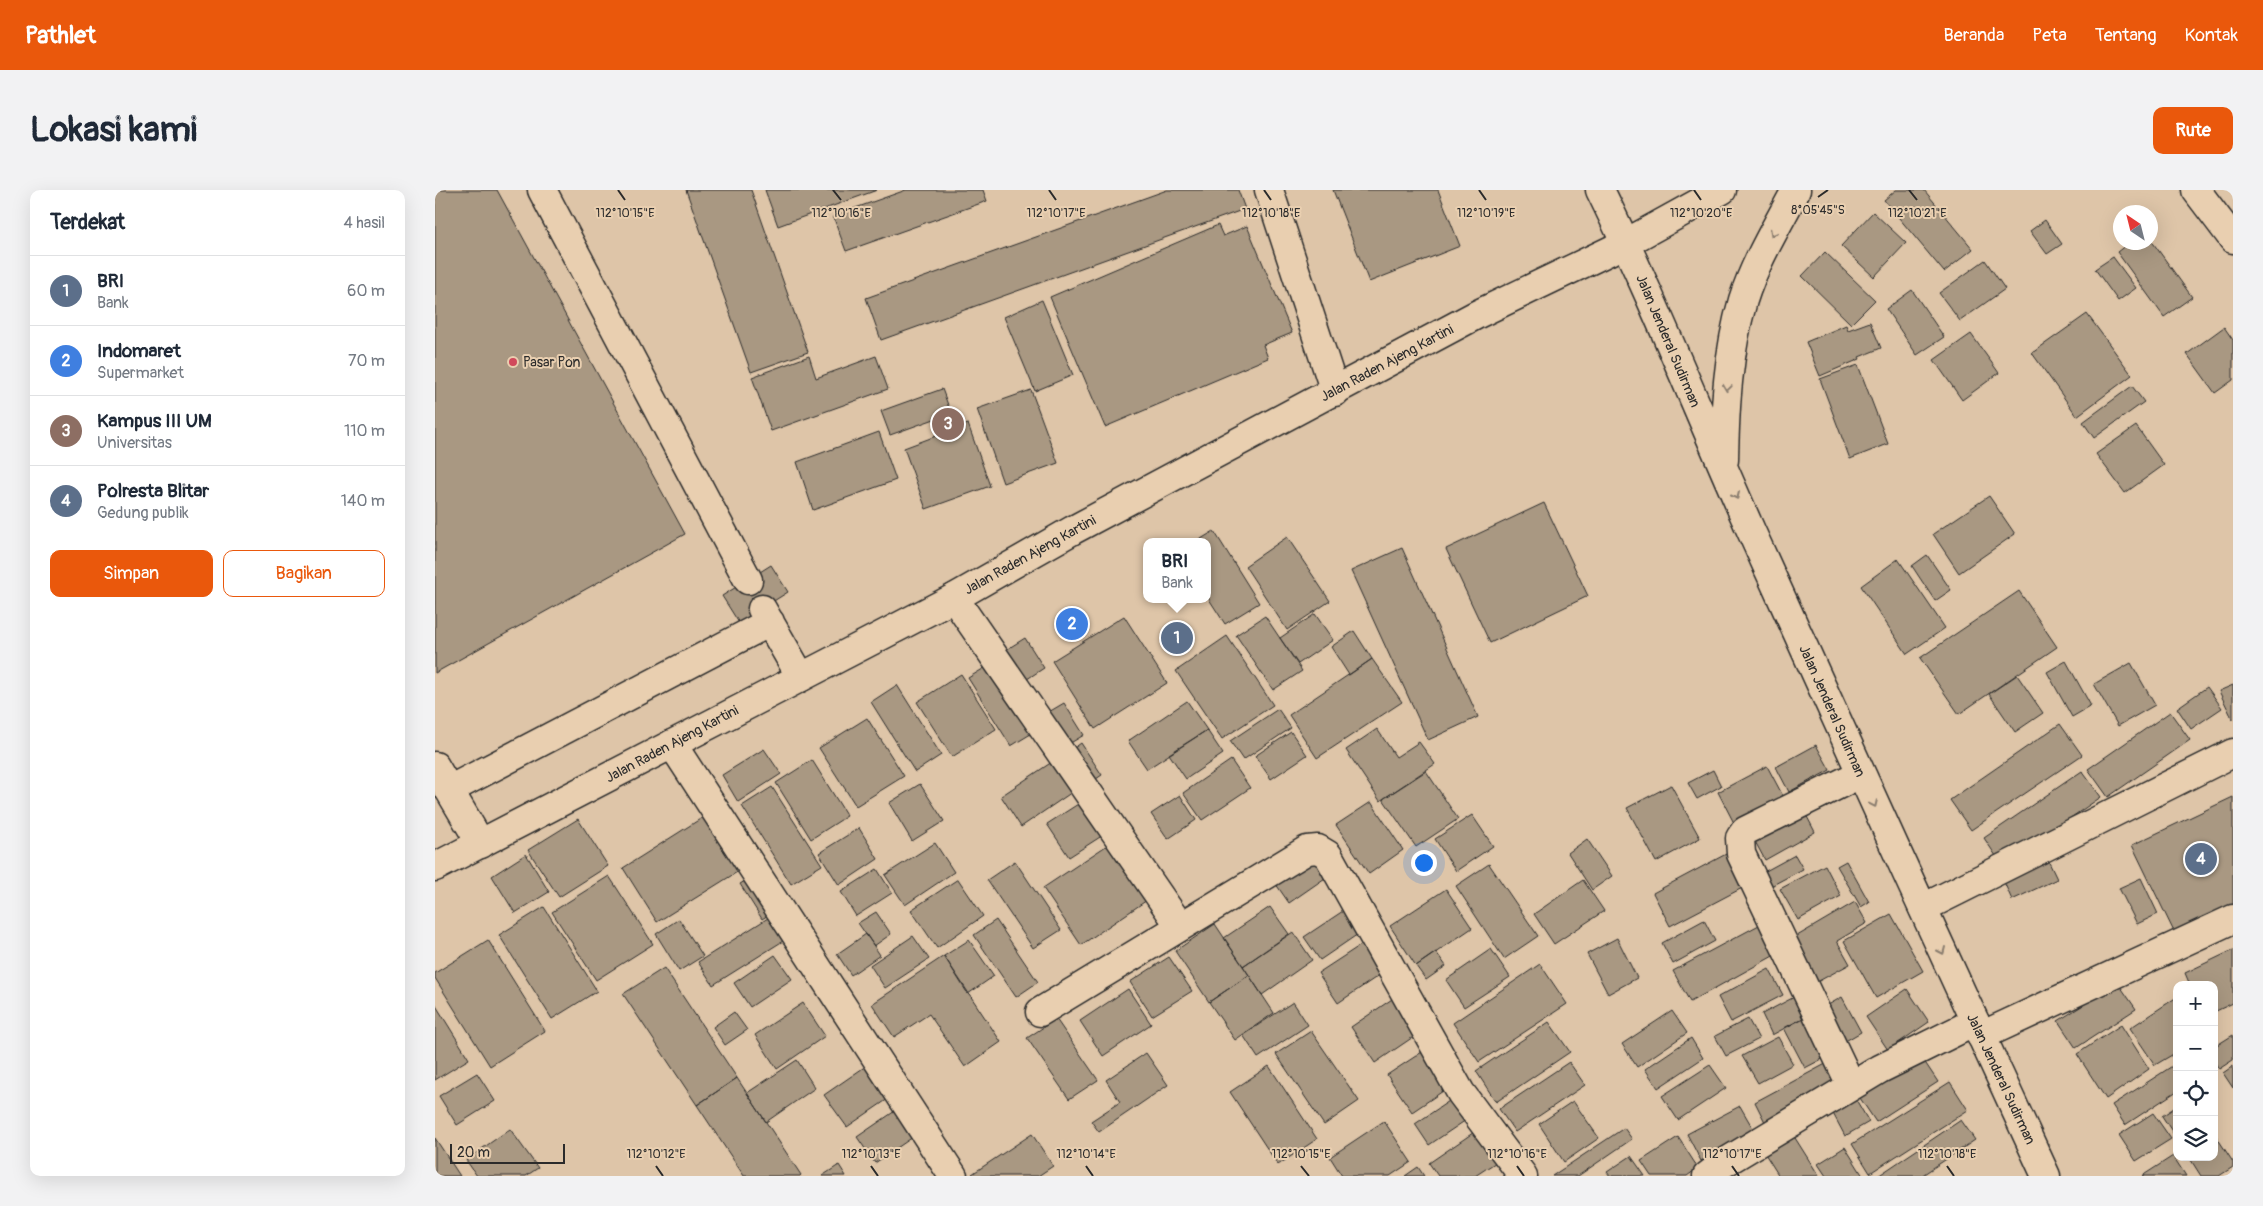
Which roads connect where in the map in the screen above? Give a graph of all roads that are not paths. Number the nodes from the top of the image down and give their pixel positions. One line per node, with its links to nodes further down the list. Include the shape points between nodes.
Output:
1 (542, 190): 11 (main road)
2 (1269, 190): 9 (main road)
3 (1600, 190): 8 (main road, Jalan Jenderal Sudirman)
4 (1722, 190): 8 (main road, Jalan Raden Ajeng Kartini)
5 (1796, 190): 10 (main road, one-way to 10, via 1758,262 1743,300 1731,355)
6 (2196, 190): 7 (main road)
7 (2233, 240)
8 (1626, 243): 9 (main road, Jalan Raden Ajeng Kartini, via 1478,314); 10 (main road, Jalan Jenderal Sudirman)
9 (1335, 392): 12 (main road, Jalan Raden Ajeng Kartini, via 1073,530)
10 (1723, 469): 17 (main road, Jalan Jenderal Sudirman, one-way to 17)
11 (748, 580)
12 (954, 598): 13 (main road, Jalan Raden Ajeng Kartini); 23 (main road)
13 (801, 677): 14 (main road, Jalan Raden Ajeng Kartini); 18 (main road, via 766,615)
14 (672, 744): 19 (main road, Jalan Raden Ajeng Kartini); 27 (main road)
15 (2233, 753): 21 (main road)
16 (435, 766): 18 (main road)
17 (1860, 774): 21 (main road, Jalan Jenderal Sudirman, one-way to 21); 26 (main road, via 1745,831 1740,838 1741,854)
18 (449, 790): 19 (main road)
19 (481, 844): 20 (main road, Jalan Raden Ajeng Kartini)
20 (435, 867)
21 (1923, 908): 25 (main road, Jalan Jenderal Sudirman, one-way to 25)
22 (2233, 919): 25 (main road)
23 (1180, 926): 24 (main road); 28 (main road, via 1307,850 1318,849 1328,855 1461,1093)
24 (1040, 1012)
25 (1978, 1029): 26 (main road); 30 (main road, Jalan Jenderal Sudirman)
26 (1851, 1085): 29 (main road)
27 (953, 1176)
28 (1523, 1176)
29 (1707, 1176)
30 (2046, 1176)

